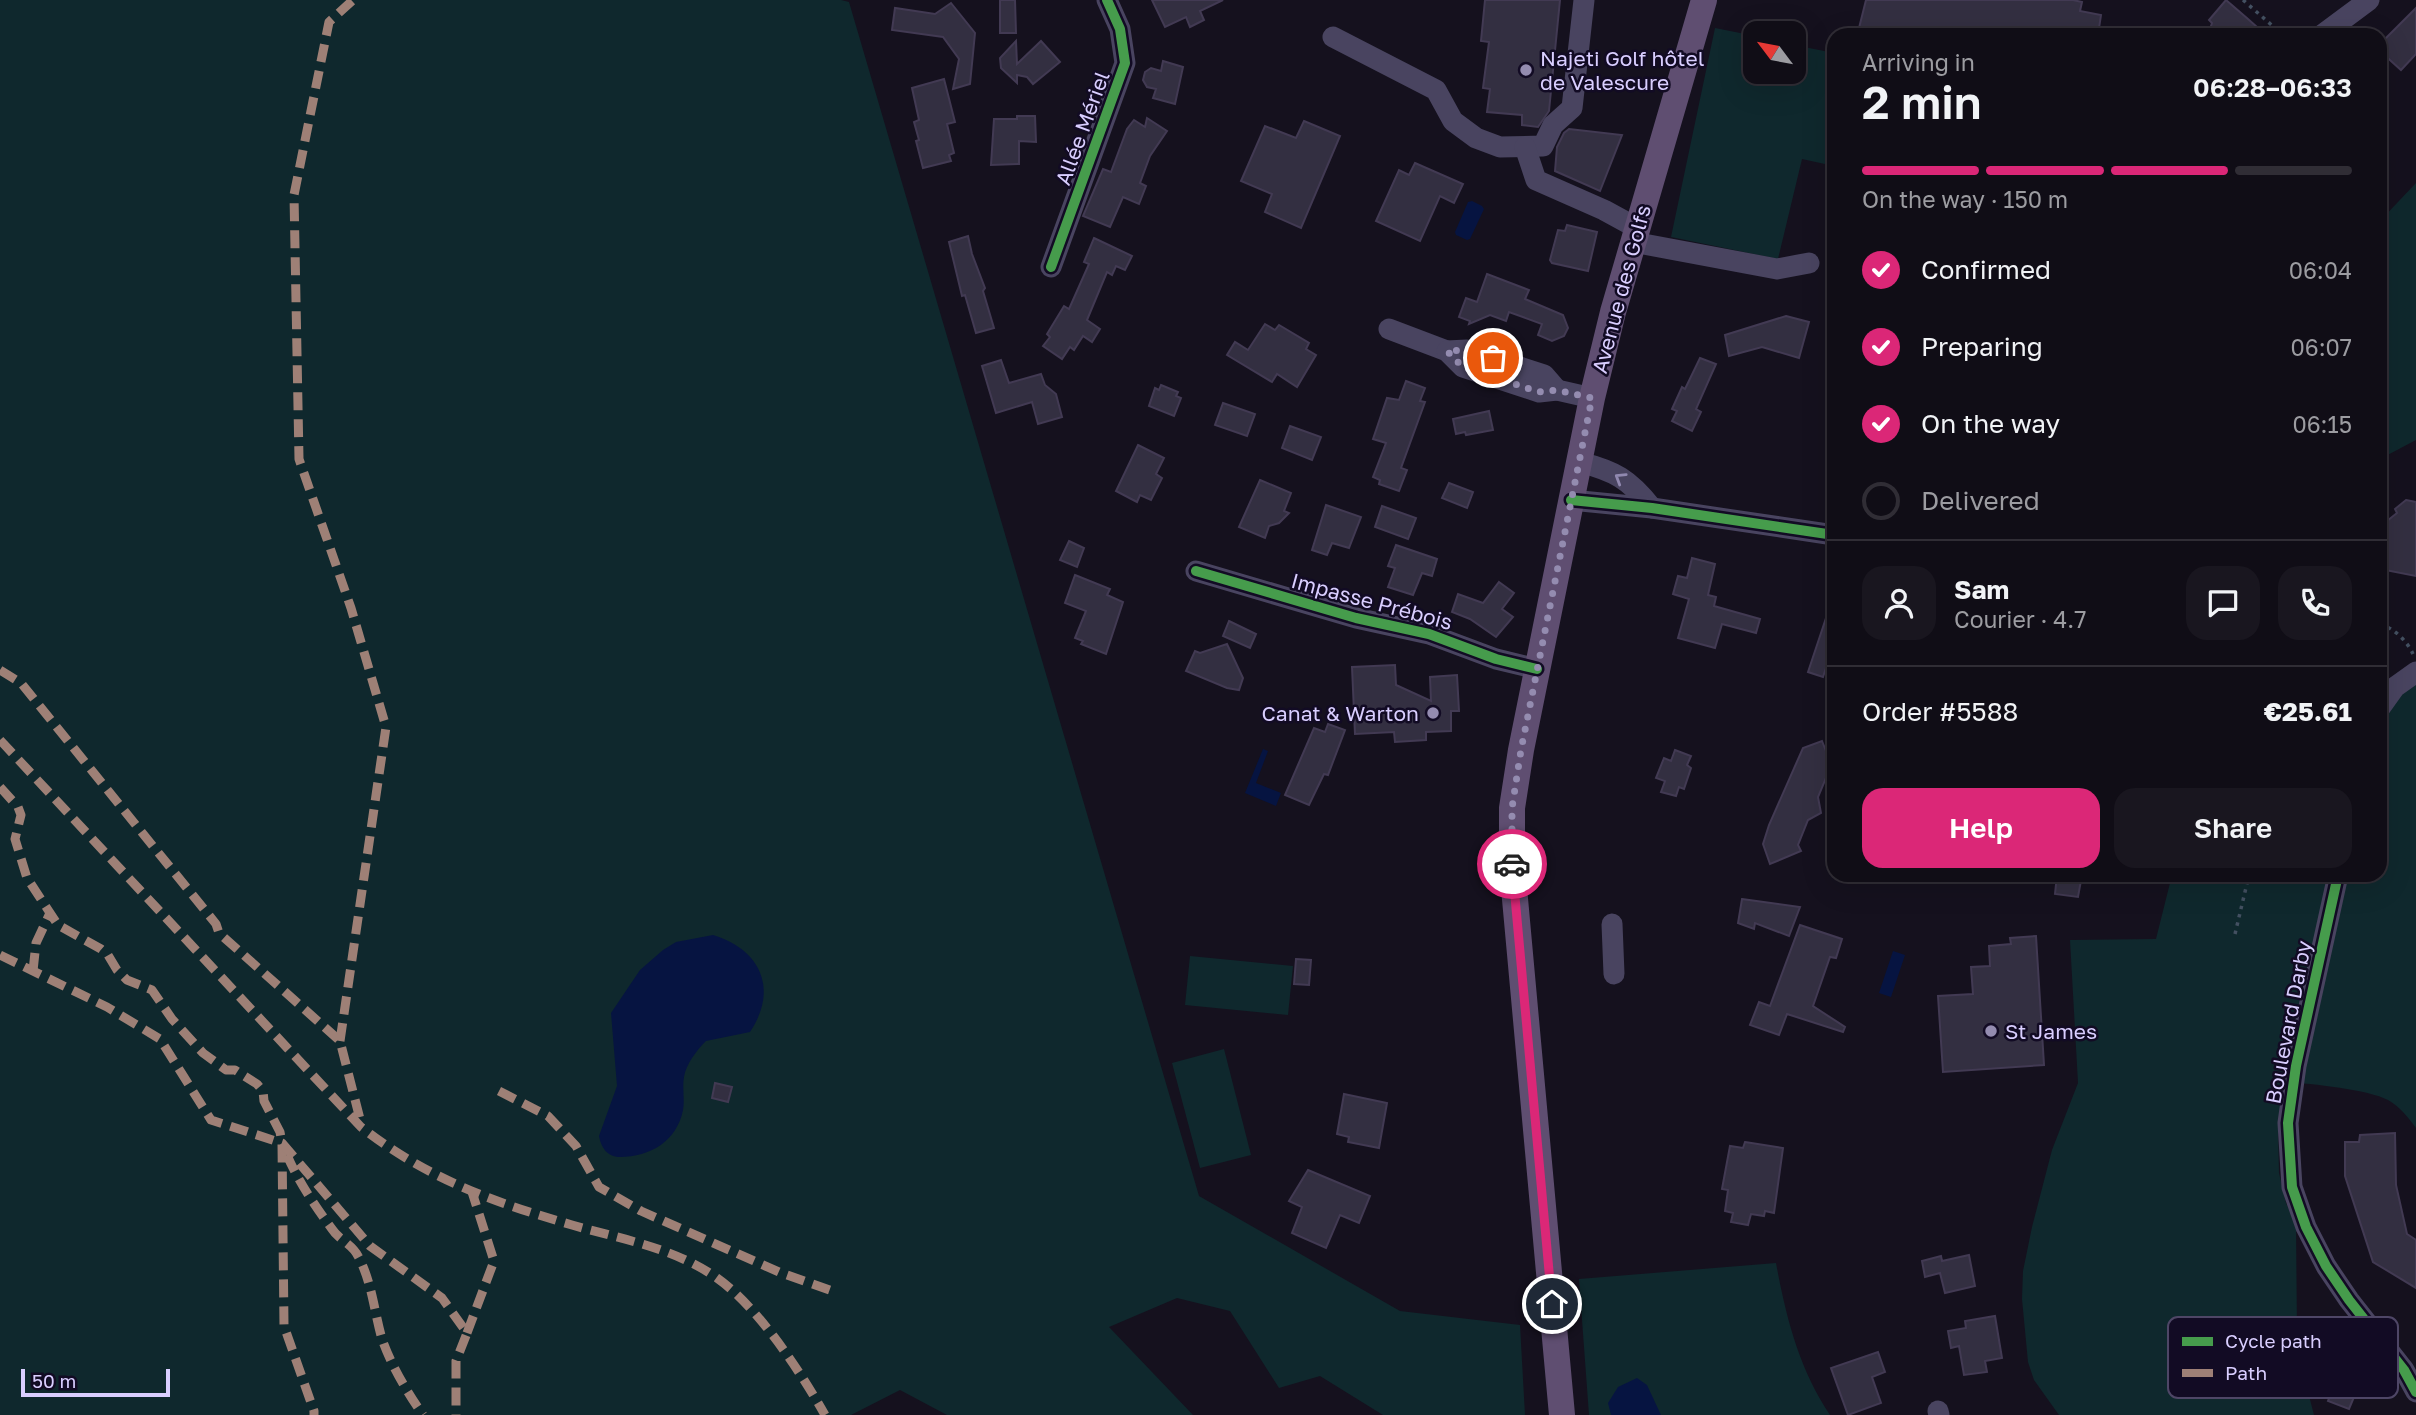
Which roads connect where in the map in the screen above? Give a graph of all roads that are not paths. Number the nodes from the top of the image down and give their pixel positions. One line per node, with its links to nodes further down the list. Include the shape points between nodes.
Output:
1 (1107, 0): 10 (street, Allée Mériel, via 1120,29 1125,63)
2 (1584, 0): 7 (street, via 1572,108 1553,125 1543,146)
3 (1704, 0): 8 (main road, Avenue des Golfs)
4 (2369, 0): 5 (street)
5 (2331, 28)
6 (1333, 37): 7 (street, via 1436,90 1454,121 1476,138 1500,147)
7 (1525, 146): 8 (street, via 1536,180 1604,210)
8 (1635, 235): 9 (street, via 1777,269); 12 (main road, Avenue des Golfs)
9 (1809, 263)
10 (1051, 267)
11 (1390, 329): 12 (street, via 1447,351 1467,350 1544,375 1557,390)
12 (1592, 398): 13 (main road, Avenue des Golfs)
13 (1579, 462): 14 (main road, Avenue des Golfs); 15 (street, one-way to 13, via 1635,486 1606,469)
14 (1571, 500): 15 (street); 18 (main road, Avenue des Golfs)
15 (1652, 508): 16 (street)
16 (1827, 534)
17 (1196, 571): 18 (street, Impasse Prébois, via 1356,618 1429,634)
18 (1537, 669): 27 (main road, Avenue des Golfs, via 1512,808 1512,866)
19 (2416, 673): 20 (street)
20 (2388, 681)
21 (2336, 882): 24 (street, Boulevard Darby, via 2288,1123 2292,1187 2306,1227 2326,1266)
22 (1612, 924): 23 (street)
23 (1614, 974)
24 (2362, 1317)
25 (2398, 1362): 26 (street, Boulevard Darby)
26 (2416, 1392)
27 (1562, 1415)

